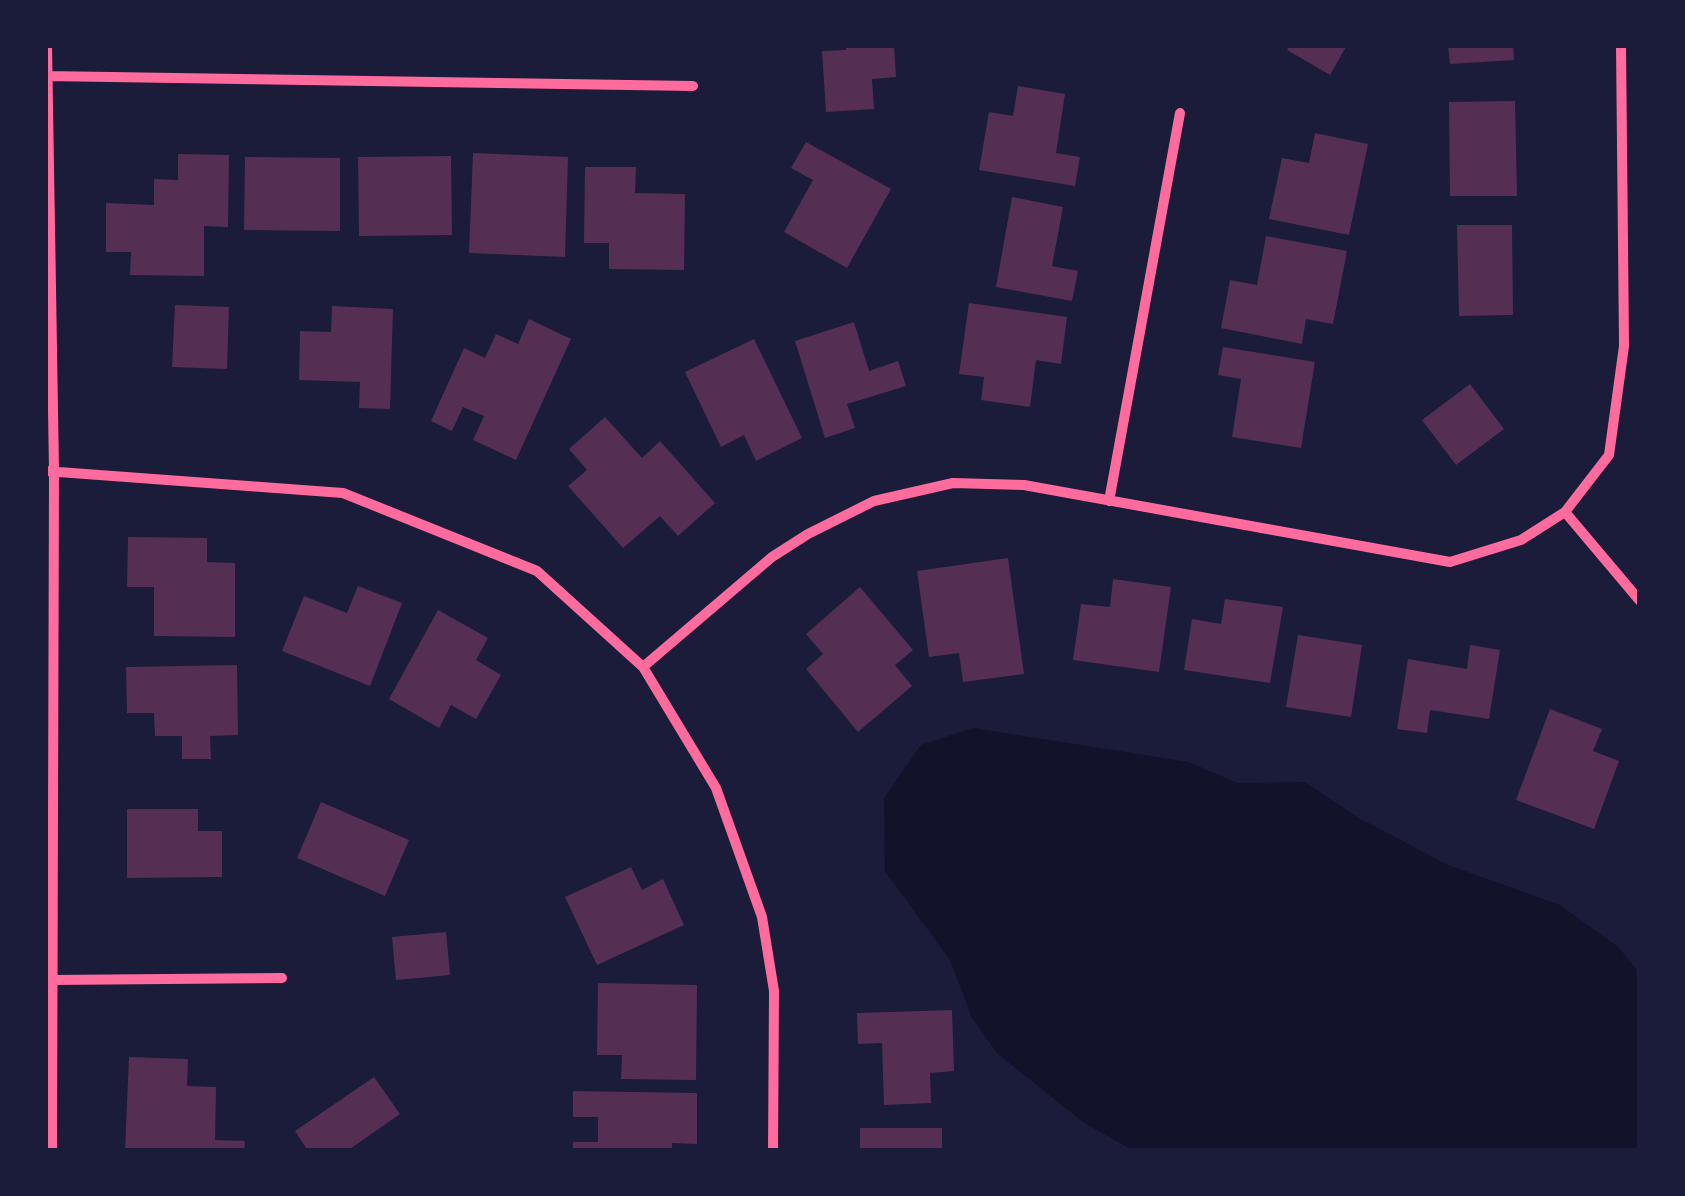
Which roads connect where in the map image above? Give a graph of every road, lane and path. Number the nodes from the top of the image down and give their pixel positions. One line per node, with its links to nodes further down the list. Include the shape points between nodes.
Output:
1 (46, 45): 3 (street)
2 (1621, 45): 8 (street, via 1624,346 1610,456)
3 (46, 76): 4 (street); 6 (street)
4 (693, 86)
5 (1180, 113): 7 (street)
6 (50, 471): 10 (street, via 343,492 537,572); 12 (street)
7 (1109, 501): 8 (street, via 1450,562 1521,540); 10 (street, via 988,482 874,501 772,557)
8 (1564, 512): 9 (street)
9 (1640, 601)
10 (642, 668): 14 (street, via 716,788 762,916 774,991)
11 (282, 978): 12 (street)
12 (51, 980): 13 (street)
13 (52, 1151)
14 (773, 1151)

